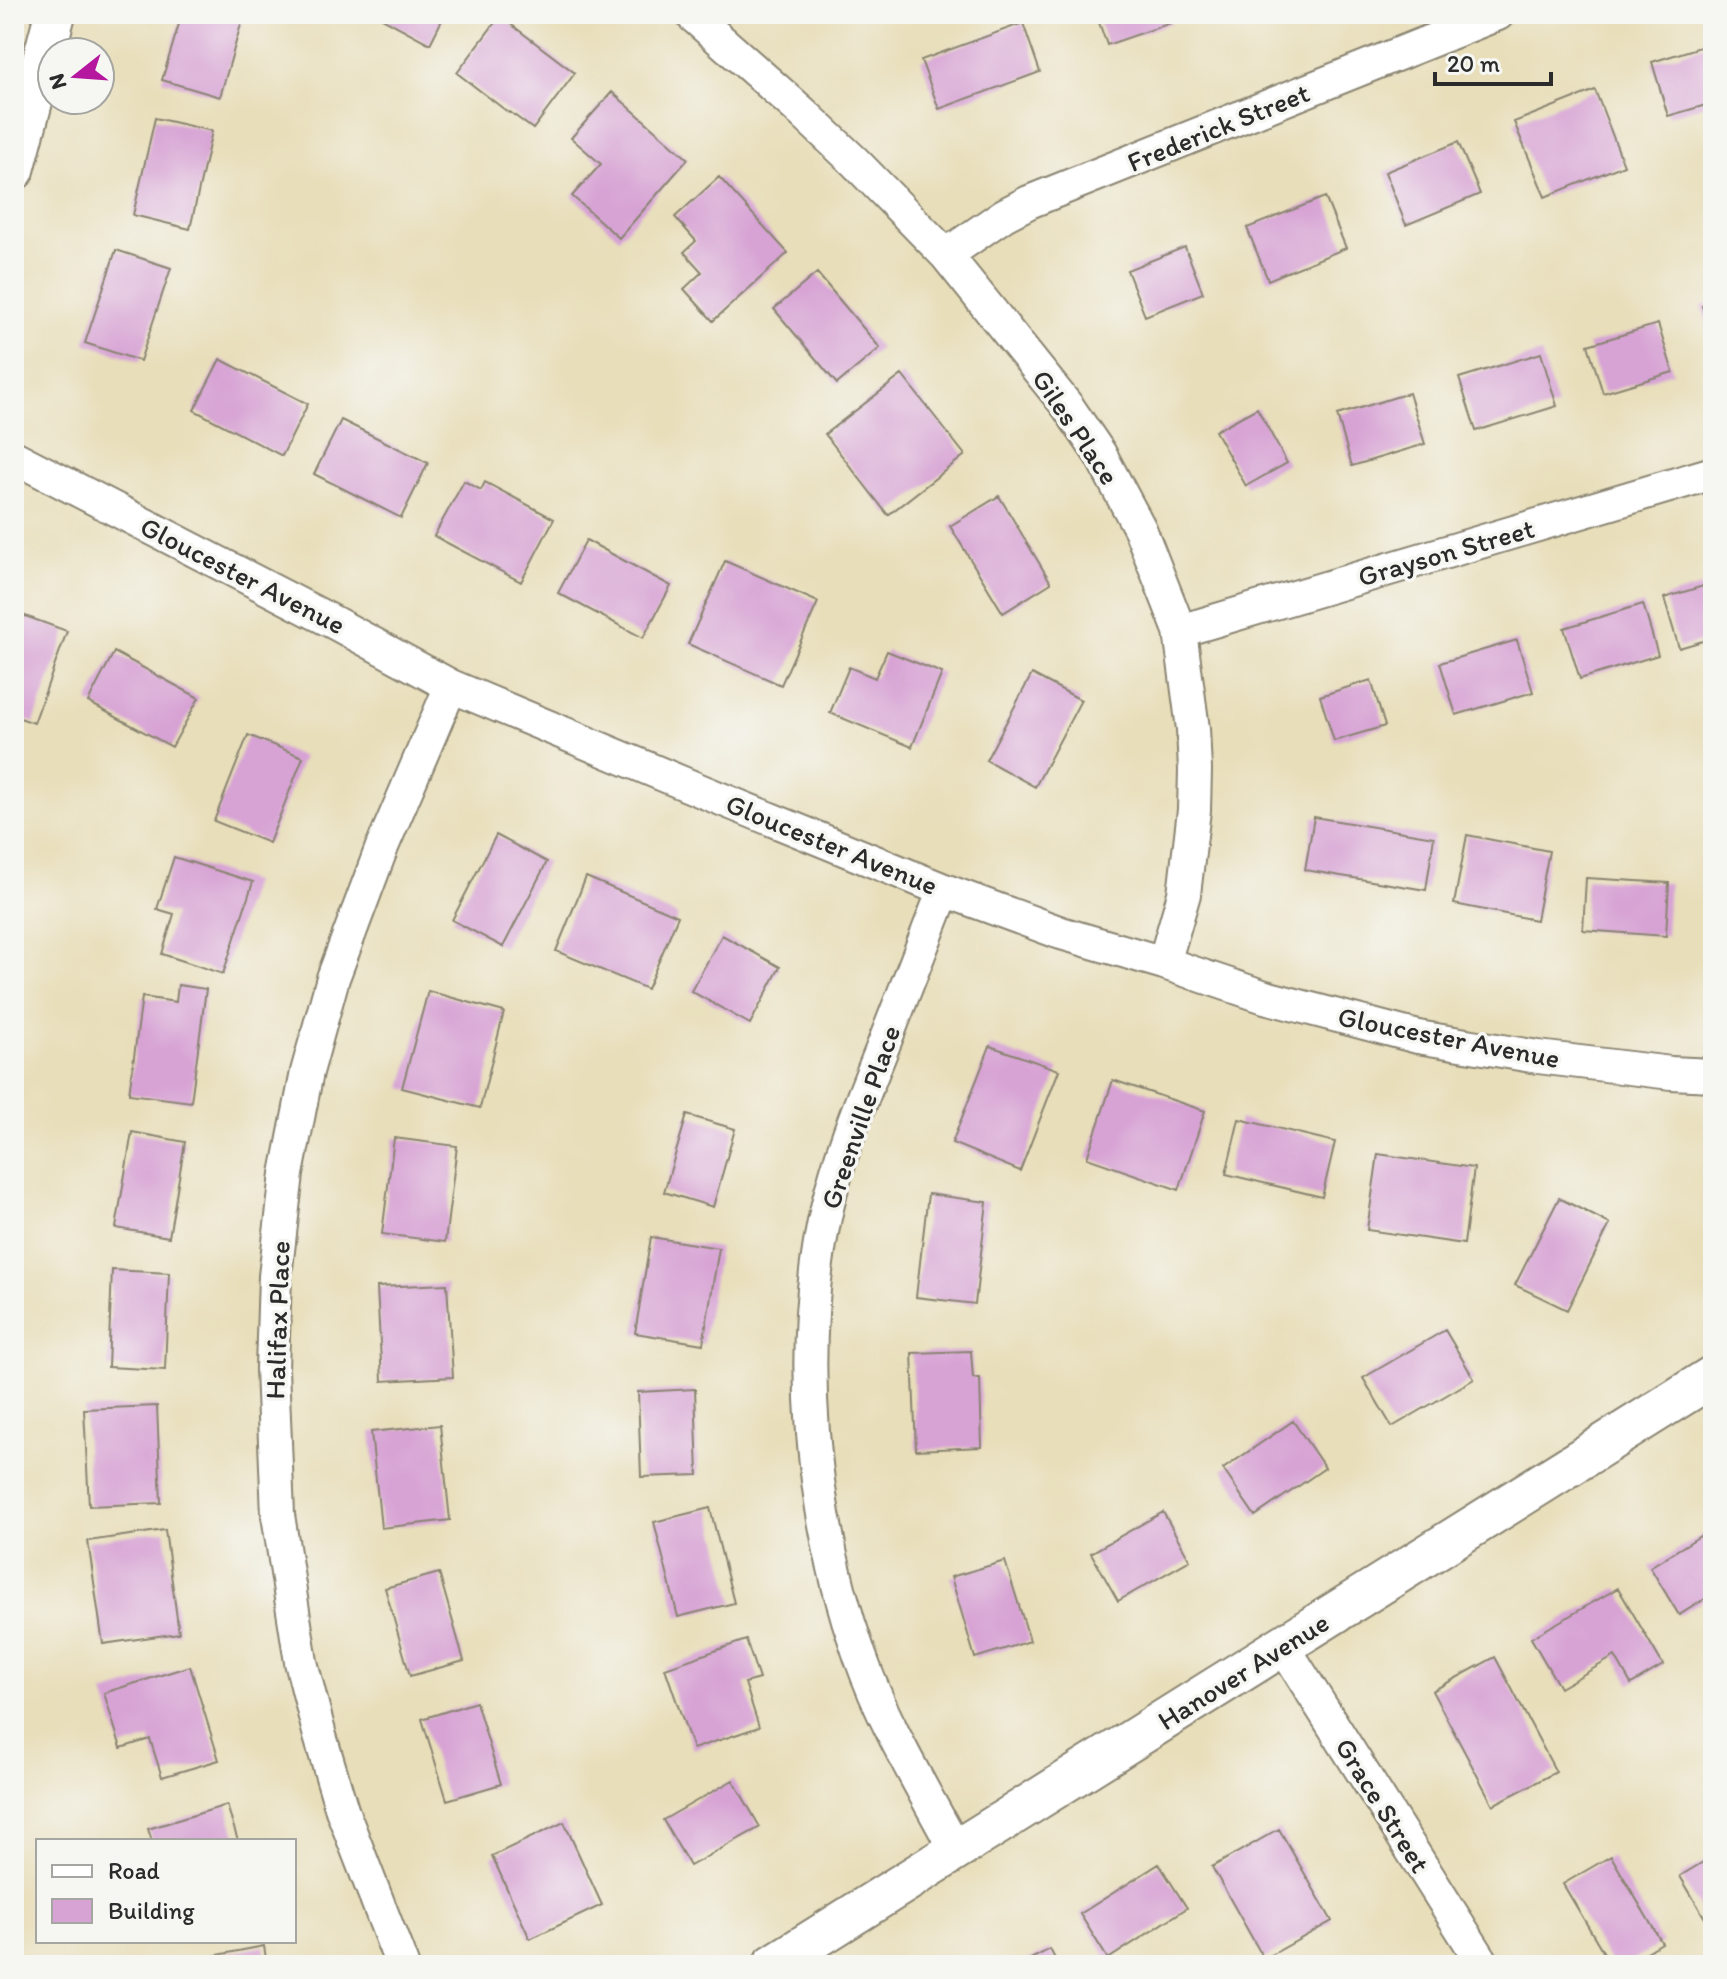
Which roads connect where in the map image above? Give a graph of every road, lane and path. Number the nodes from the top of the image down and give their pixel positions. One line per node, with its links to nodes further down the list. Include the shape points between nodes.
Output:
1 (55, 14): 4 (street)
2 (691, 14): 5 (street, Giles Place, via 814,123)
3 (1498, 14): 5 (street, Frederick Street, via 1029,202)
4 (14, 170)
5 (946, 255): 8 (street, Giles Place, via 1100,454 1140,529)
6 (14, 457): 9 (street, Gloucester Avenue)
7 (1713, 473): 8 (street, Grayson Street)
8 (1180, 631): 11 (street, Giles Place, via 1193,729 1194,810 1184,894)
9 (451, 686): 10 (street, Gloucester Avenue); 16 (street, Halifax Place, via 333,978 287,1174 275,1276 272,1369 278,1515 301,1662 342,1810)
10 (944, 890): 11 (street, Gloucester Avenue); 15 (street, Greenville Place, via 848,1133 827,1208 814,1286 811,1368 816,1464 841,1599 892,1733)
11 (1164, 963): 12 (street, Gloucester Avenue, via 1265,997 1418,1037)
12 (1710, 1077)
13 (1713, 1376): 14 (street, Hanover Avenue)
14 (1283, 1646): 15 (street, Hanover Avenue); 18 (street, Grace Street)
15 (956, 1851): 17 (street, Hanover Avenue)
16 (402, 1965)
17 (773, 1965)
18 (1484, 1965)

